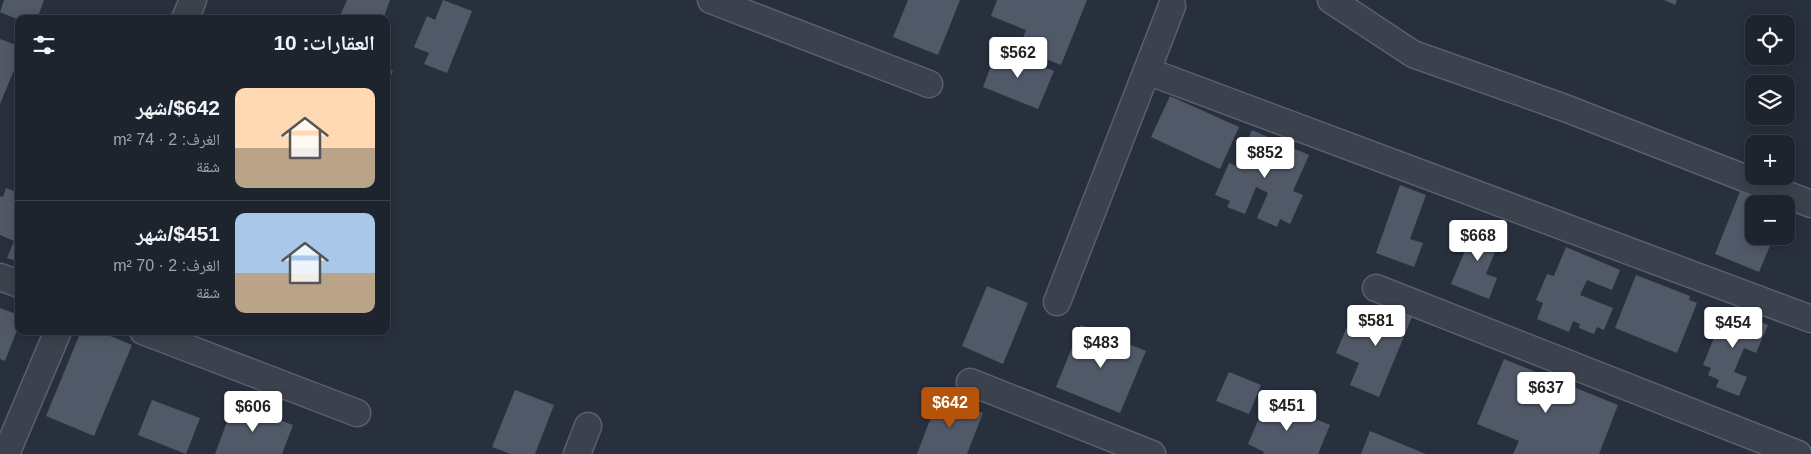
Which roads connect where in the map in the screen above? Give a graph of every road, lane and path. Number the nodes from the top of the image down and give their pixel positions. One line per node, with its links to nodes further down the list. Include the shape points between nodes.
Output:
1 (193, 0): 5 (street)
2 (711, 0): 7 (street)
3 (1332, 0): 8 (street, via 1413,54 1565,108)
4 (1172, 6): 6 (street)
5 (187, 15)
6 (1147, 71): 12 (street); 13 (street)
7 (929, 84)
8 (1811, 204)
9 (0, 277): 10 (street)
10 (15, 283)
11 (1376, 288): 22 (street)
12 (1057, 302)
13 (1811, 319)
14 (56, 335): 19 (street)
15 (153, 335): 17 (street)
16 (970, 382): 21 (street)
17 (357, 413)
18 (588, 426): 20 (street)
19 (6, 454)
20 (577, 454)
21 (1152, 454)
22 (1798, 454)

